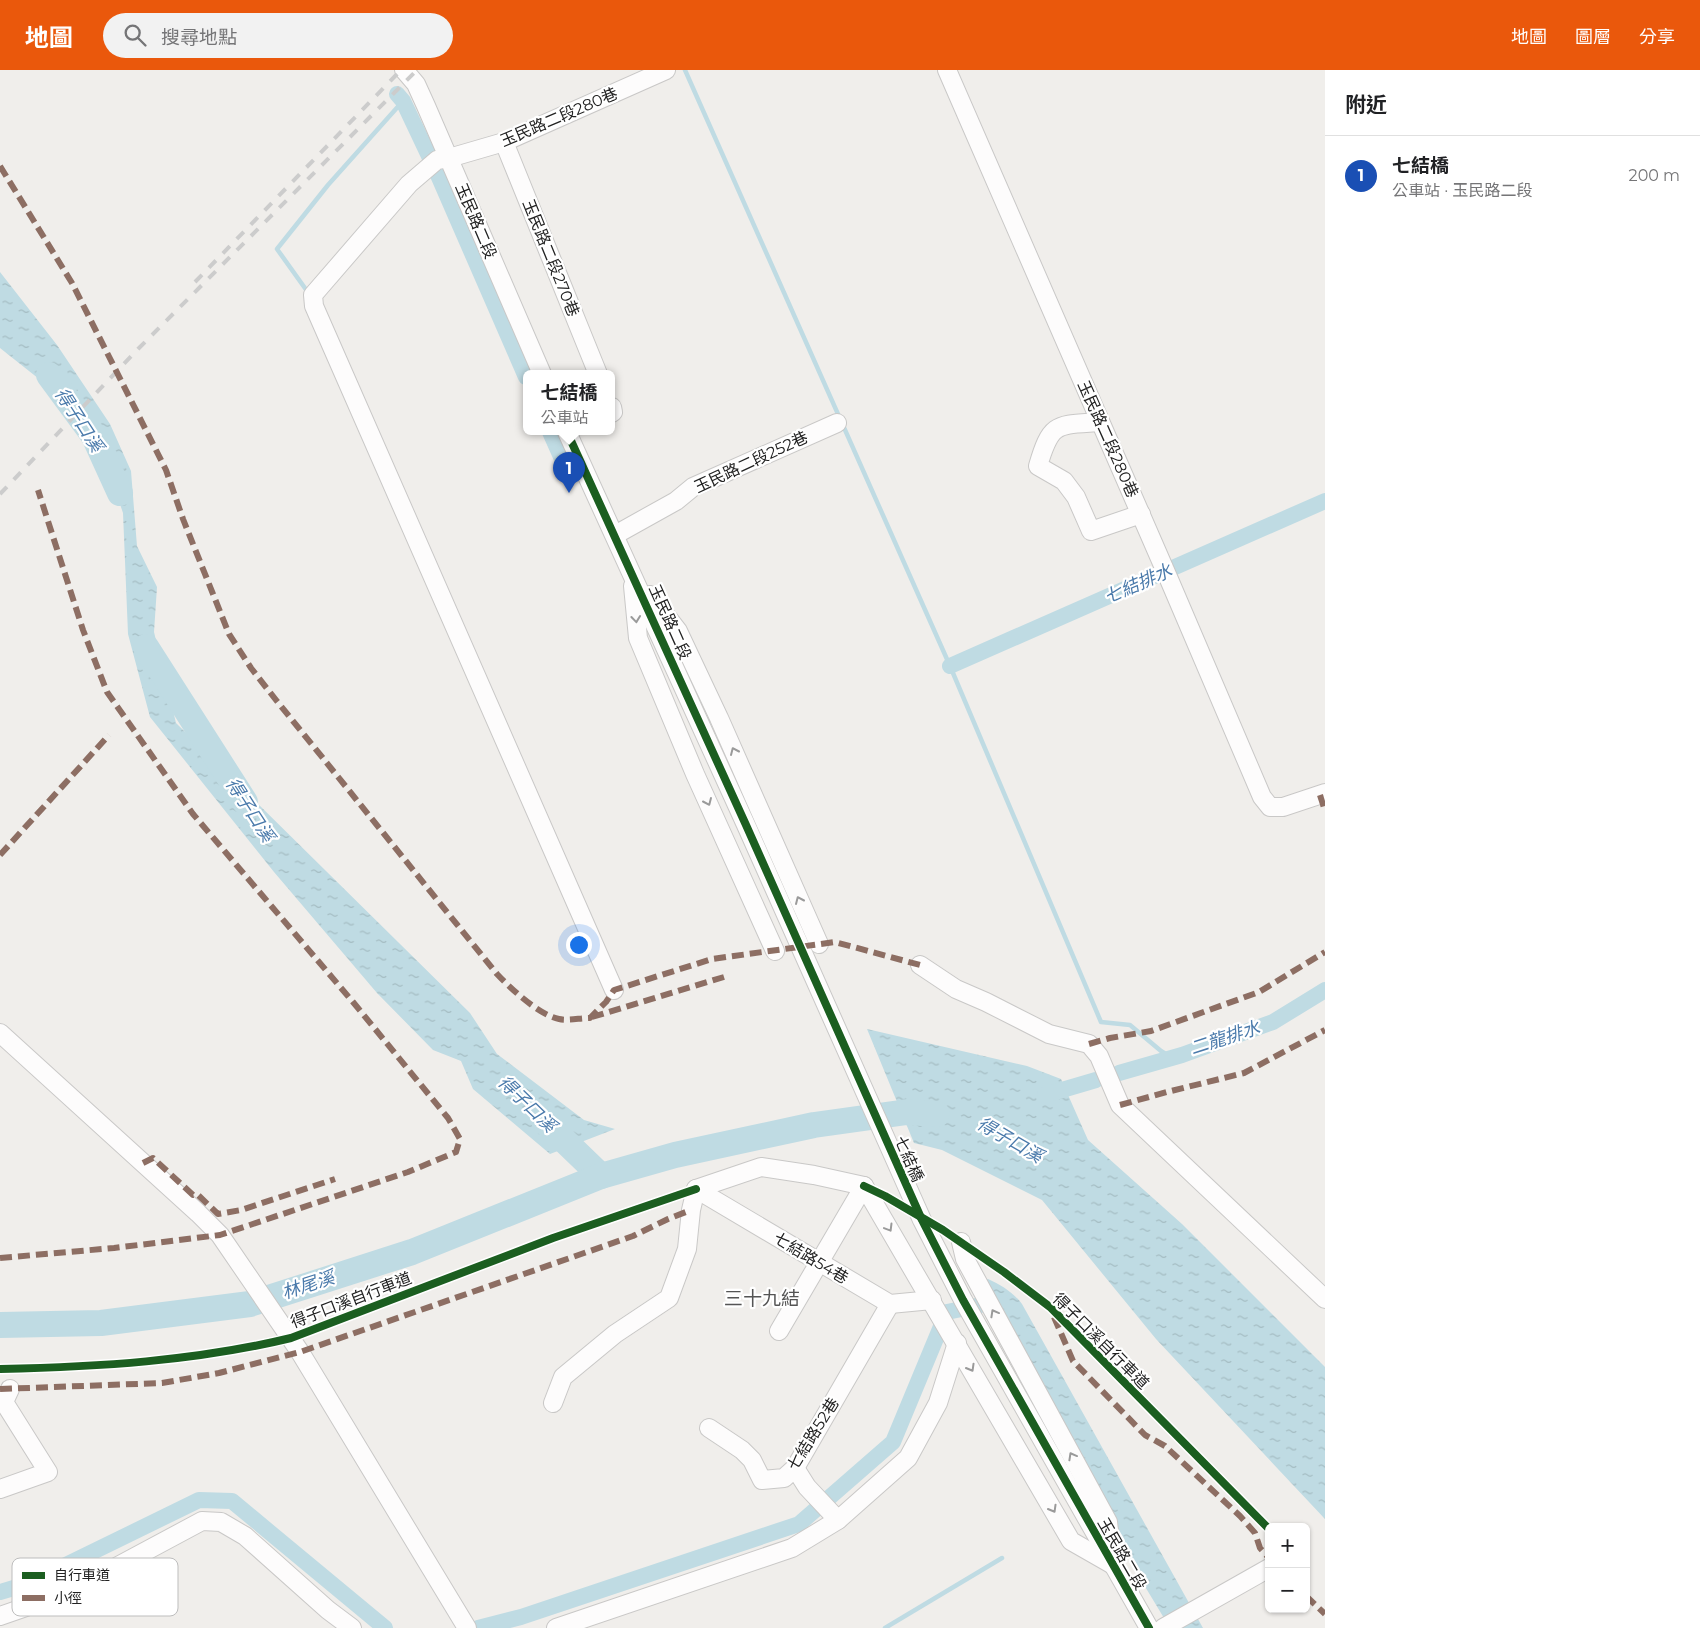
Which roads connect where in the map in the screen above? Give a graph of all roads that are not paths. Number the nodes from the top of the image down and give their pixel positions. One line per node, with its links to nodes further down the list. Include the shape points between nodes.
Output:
1 (404, 70): 5 (street, 玉民路二段, via 419,92)
2 (666, 70): 4 (street, 玉民路二段280巷)
3 (947, 70): 8 (street, 玉民路二段280巷)
4 (504, 142): 5 (street, 玉民路二段280巷); 7 (street, 玉民路二段270巷)
5 (449, 158): 6 (street, 玉民路二段); 19 (street, 玉民路二段280巷, via 437,160 409,184 313,295 314,306)
6 (540, 370)
7 (596, 370)
8 (1100, 422): 11 (street, 玉民路二段280巷); 11 (street, via 1067,424 1053,430 1038,466 1064,481 1076,497 1091,531)
9 (837, 423): 12 (street, 玉民路二段252巷, via 693,487 676,501)
10 (568, 435): 12 (street, 玉民路二段)
11 (1141, 514): 14 (street, 玉民路二段280巷, via 1262,797 1270,808)
12 (615, 535): 13 (street, 玉民路二段)
13 (631, 570): 15 (street, 玉民路二段); 16 (street, one-way to 13, via 678,631); 17 (street, one-way to 17, via 638,638)
14 (1325, 793)
15 (746, 825): 35 (street, 七結橋, via 922,1220)
16 (819, 944)
17 (774, 951)
18 (920, 965): 25 (street, via 956,989 1049,1034 1089,1044 1099,1056 1120,1105)
19 (614, 990)
20 (0, 1033): 43 (street, via 220,1235 290,1338)
21 (864, 1186): 22 (street, via 761,1167); 24 (street); 26 (street, one-way to 26)
22 (696, 1188): 24 (street, 七結路54巷); 31 (street, via 687,1249 669,1298 615,1334 563,1377)
23 (961, 1242): 38 (street, one-way to 23, via 1108,1522 965,1259)
24 (818, 1263): 27 (street, 七結路54巷); 28 (street)
25 (1325, 1299)
26 (932, 1300): 27 (street); 29 (street)
27 (890, 1304): 33 (street, 七結路52巷)
28 (779, 1331)
29 (957, 1343): 36 (street, via 938,1403 908,1458); 38 (street, one-way to 38, via 1072,1541)
30 (10, 1389): 34 (street, via 4,1402 48,1472)
31 (553, 1403)
32 (709, 1428): 33 (street, 七結路52巷, via 742,1450 752,1460 762,1480 784,1478)
33 (795, 1468): 36 (street, via 807,1487)
34 (0, 1488)
35 (1071, 1493): 38 (street, 玉民路二段)
36 (838, 1520): 44 (street, via 792,1548)
37 (133, 1558): 42 (street, via 202,1521 221,1522 245,1536)
38 (1113, 1565): 45 (street, 玉民路二段)
39 (1265, 1570): 46 (street)
40 (12, 1612): 41 (street)
41 (0, 1616)
42 (352, 1628)
43 (466, 1628)
44 (556, 1628)
45 (1149, 1628)
46 (1163, 1628)

